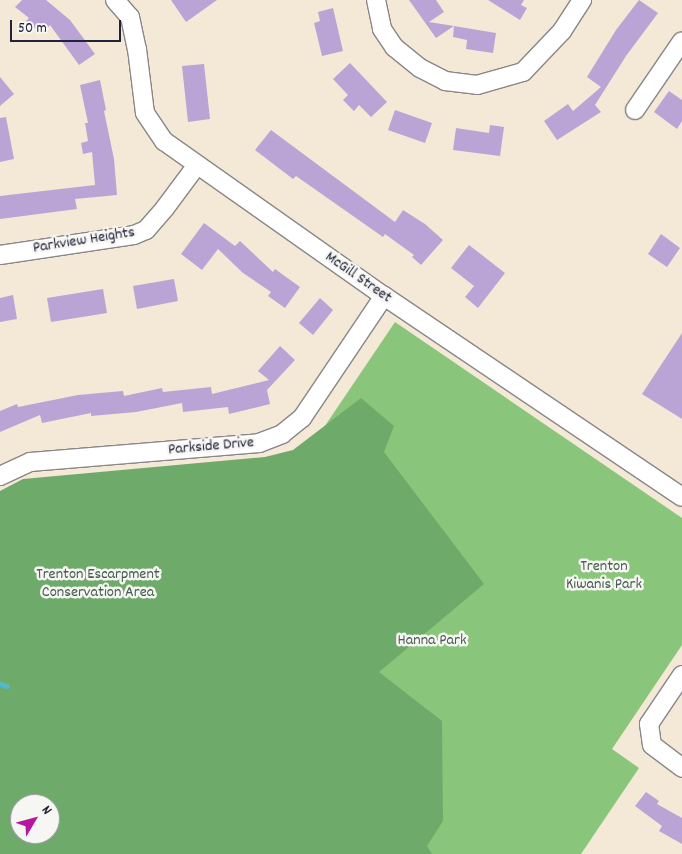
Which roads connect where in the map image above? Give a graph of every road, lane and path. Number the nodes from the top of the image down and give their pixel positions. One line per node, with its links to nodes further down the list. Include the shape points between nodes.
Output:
1 (115, 0): 6 (street, McGill Street, via 130,18 145,113 164,141)
2 (376, 0): 3 (street, via 382,29 390,41 420,68 445,81 477,85 523,72 562,31)
3 (582, 0)
4 (680, 46): 5 (street)
5 (635, 110)
6 (197, 165): 7 (street, Parkview Heights, via 166,208 146,230 134,236); 8 (street, McGill Street)
7 (0, 255)
8 (384, 296): 9 (street, Parkside Drive, via 302,418 282,434 259,443 30,462); 10 (street, McGill Street)
9 (0, 476)
10 (682, 497)
11 (682, 675): 12 (street, via 649,724 652,745)
12 (682, 768)

